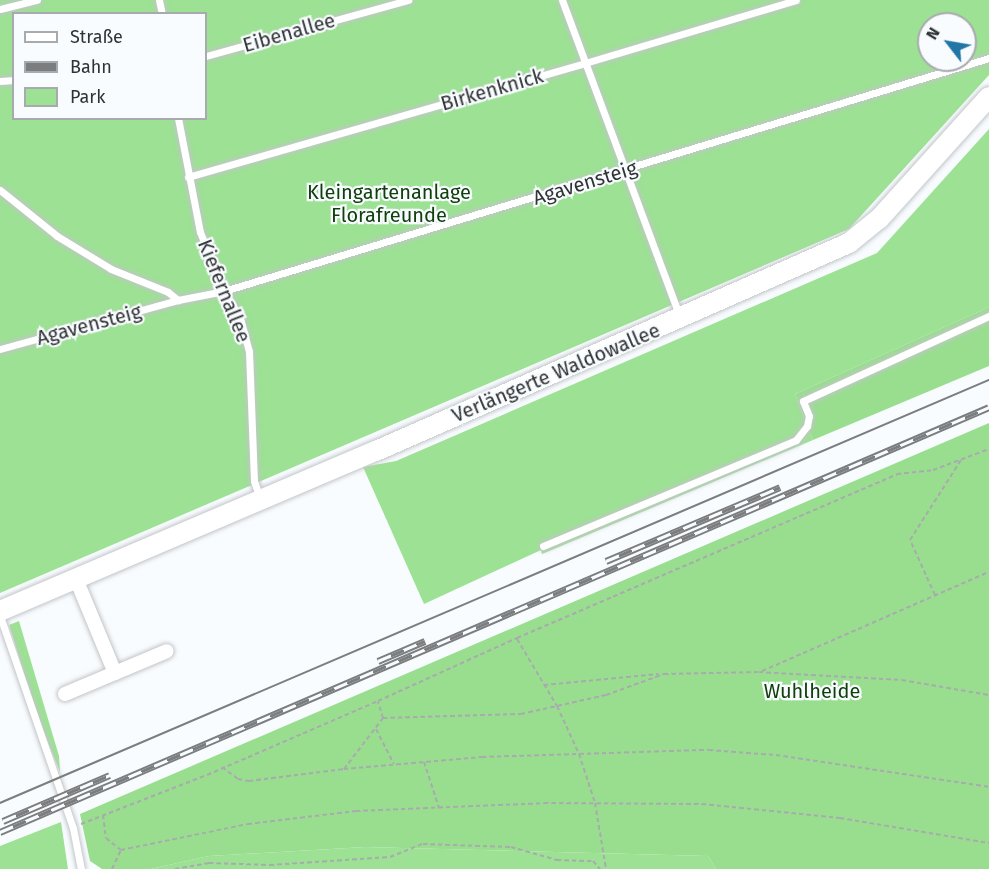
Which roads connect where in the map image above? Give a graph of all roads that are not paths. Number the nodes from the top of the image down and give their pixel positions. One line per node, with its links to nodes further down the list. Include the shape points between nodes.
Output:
1 (37, 0): 5 (lane)
2 (408, 0): 6 (lane, Eibenallee)
3 (562, 0): 8 (lane)
4 (796, 0): 8 (lane, Birkenknick)
5 (0, 9)
6 (207, 56)
7 (989, 58): 11 (lane, Agavensteig)
8 (585, 63): 11 (lane); 12 (lane, Birkenknick)
9 (989, 97): 17 (street, Verlängerte Waldowallee, via 861,235)
10 (178, 120): 12 (lane, Kiefernallee)
11 (625, 171): 14 (lane, Agavensteig); 17 (lane)
12 (188, 177): 14 (lane, Kiefernallee, via 200,232)
13 (0, 190): 15 (lane, Agavensteig, via 57,236 111,269 168,292)
14 (224, 291): 15 (lane, Agavensteig); 19 (lane, Kiefernallee, via 240,318 249,351 254,481)
15 (178, 300): 18 (lane, Agavensteig)
16 (989, 316): 20 (lane, via 803,400 809,416 807,426 796,440)
17 (680, 319): 19 (street, Verlängerte Waldowallee)
18 (0, 349)
19 (261, 500): 21 (street, Verlängerte Waldowallee)
20 (543, 546)
21 (75, 579): 22 (street, Verlängerte Waldowallee); 25 (street)
22 (0, 611)
23 (0, 616): 27 (lane, via 73,828)
24 (167, 651): 25 (street)
25 (115, 673): 26 (street)
26 (65, 694)
27 (81, 869)

